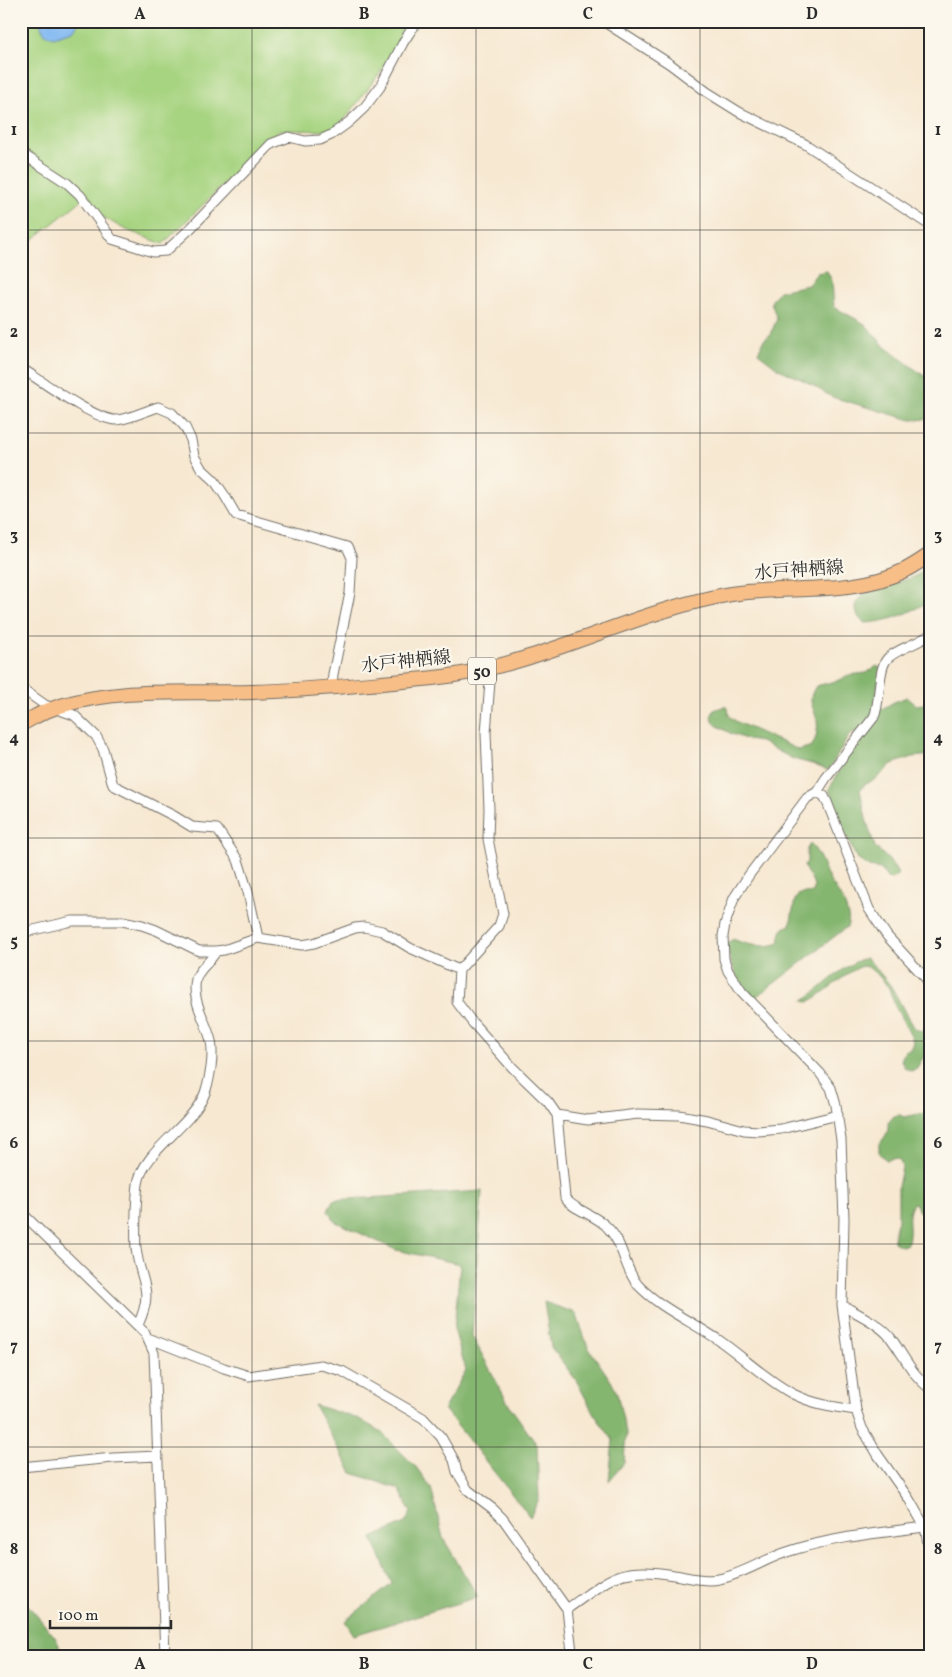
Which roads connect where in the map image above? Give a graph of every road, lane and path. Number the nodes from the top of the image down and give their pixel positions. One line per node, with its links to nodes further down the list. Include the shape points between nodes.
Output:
1 (417, 21): 3 (street, via 380,86 349,122 320,140 289,137 270,144 166,251 153,252 112,239 80,195)
2 (603, 21): 4 (street, via 707,92 739,112 805,144)
3 (21, 153)
4 (931, 226)
5 (21, 368): 10 (street, via 108,419 116,420 158,407 172,414 191,440 194,456 201,468 214,480 236,515 348,548 352,558 350,593 332,674)
6 (931, 554): 8 (main road, 水戸神栖線 / 50, via 902,572 869,582 733,594 690,603)
7 (931, 634): 13 (street, via 885,660 874,717)
8 (491, 669): 10 (main road, 水戸神栖線 / 50); 17 (street, via 486,733 488,839 503,914 499,926)
9 (21, 688): 11 (street, via 45,705)
10 (332, 688): 11 (main road, 水戸神栖線 / 50, via 111,696)
11 (56, 708): 12 (main road, 水戸神栖線 / 50); 15 (street, via 74,715 96,736 113,785 192,827 217,829 238,860)
12 (21, 724)
13 (817, 792): 18 (street, via 828,802 869,909 887,936); 20 (street, via 807,798 734,898 725,924 723,948 728,971 742,992 831,1088)
14 (21, 933): 16 (street, via 72,921 122,921 156,930 199,951)
15 (258, 938): 16 (street); 17 (street, via 302,945 364,926 382,931 410,948)
16 (216, 951): 23 (street, via 199,972 195,984 199,1010 212,1050 206,1092 198,1106 145,1165 138,1182 136,1246 146,1291 145,1307)
17 (459, 970): 19 (street, via 457,1002)
18 (931, 984)
19 (557, 1115): 20 (street, via 588,1120 638,1114 679,1115 758,1131 781,1129); 26 (street, via 565,1198 610,1229 638,1285 792,1394 827,1406)
20 (838, 1115): 22 (street, via 843,1186)
21 (21, 1212): 23 (street)
22 (842, 1305): 25 (street, via 888,1335 917,1378); 26 (street)
23 (138, 1325): 24 (street)
24 (148, 1338): 27 (street, via 154,1353); 31 (street, via 249,1376 306,1366 332,1367 412,1410 442,1438 462,1483 503,1519)
25 (931, 1389)
26 (856, 1410): 29 (street, via 862,1428 909,1499)
27 (158, 1456): 28 (street); 33 (street)
28 (21, 1467)
29 (924, 1528): 30 (street); 31 (street, via 823,1542 789,1551 710,1581 662,1573 630,1572 603,1583)
30 (931, 1560)
31 (567, 1609): 32 (street)
32 (572, 1652)
33 (165, 1656)

